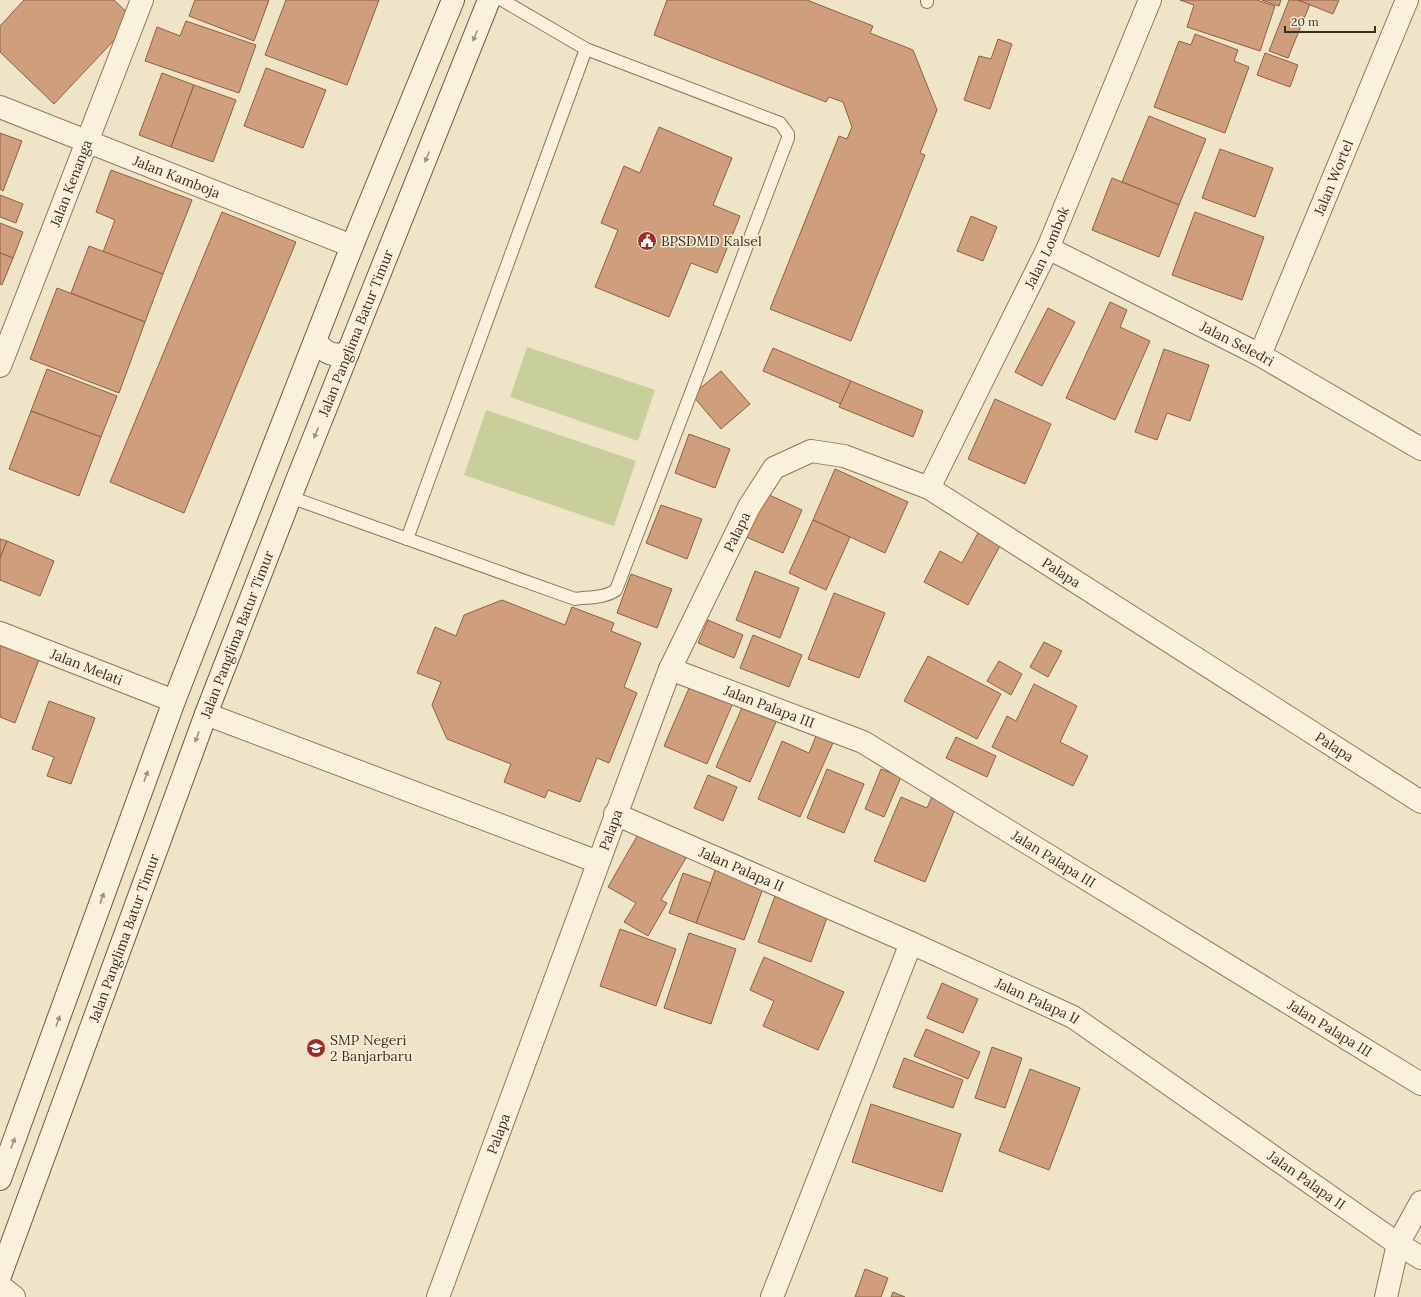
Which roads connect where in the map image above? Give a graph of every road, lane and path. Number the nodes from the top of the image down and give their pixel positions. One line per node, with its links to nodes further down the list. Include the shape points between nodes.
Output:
1 (142, 0): 9 (street, Jalan Kenanga)
2 (453, 0): 10 (street)
3 (490, 0): 13 (street, Jalan Panglima Batur Timur, one-way to 13)
4 (502, 0): 7 (lane)
5 (1150, 0): 11 (street, Jalan Lombok)
6 (1407, 0): 14 (street, Jalan Wortel)
7 (586, 49): 20 (lane); 20 (lane, via 780,123 788,138 616,590 597,597 575,599)
8 (0, 107): 9 (street, Jalan Kamboja)
9 (88, 141): 10 (street, Jalan Kamboja); 15 (street, Jalan Kenanga)
10 (352, 246): 12 (street)
11 (1048, 248): 14 (street, Jalan Seledri); 18 (street, Jalan Lombok)
12 (315, 341): 13 (street, via 329,354 338,356); 17 (street)
13 (348, 353): 19 (street, Jalan Panglima Batur Timur, one-way to 19)
14 (1260, 355): 16 (street, Jalan Seledri)
15 (0, 366)
16 (1421, 449)
17 (265, 468): 19 (street, via 276,463 292,469); 23 (street)
18 (929, 488): 22 (street, Palapa, via 844,456 811,451 774,468 749,507); 25 (street, Palapa)
19 (294, 489): 20 (lane); 24 (street, Jalan Panglima Batur Timur)
20 (407, 539)
21 (0, 633): 23 (street, Jalan Melati)
22 (670, 669): 26 (street, Palapa); 29 (street, Jalan Palapa III, via 863,742)
23 (174, 702): 30 (street, one-way to 23)
24 (206, 714): 27 (street); 34 (street, Jalan Panglima Batur Timur, one-way to 34)
25 (1421, 802)
26 (615, 814): 27 (street, Palapa); 28 (street, Jalan Palapa II)
27 (598, 862): 36 (street, Palapa)
28 (911, 943): 32 (street, Jalan Palapa II, via 1073,1017); 38 (street)
29 (1421, 1084)
30 (0, 1179)
31 (1421, 1202): 32 (street)
32 (1398, 1244): 33 (street, Jalan Palapa II); 39 (street)
33 (1421, 1258)
34 (0, 1276)
35 (0, 1286): 37 (street)
36 (445, 1296)
37 (14, 1297)
38 (772, 1297)
39 (1386, 1297)

